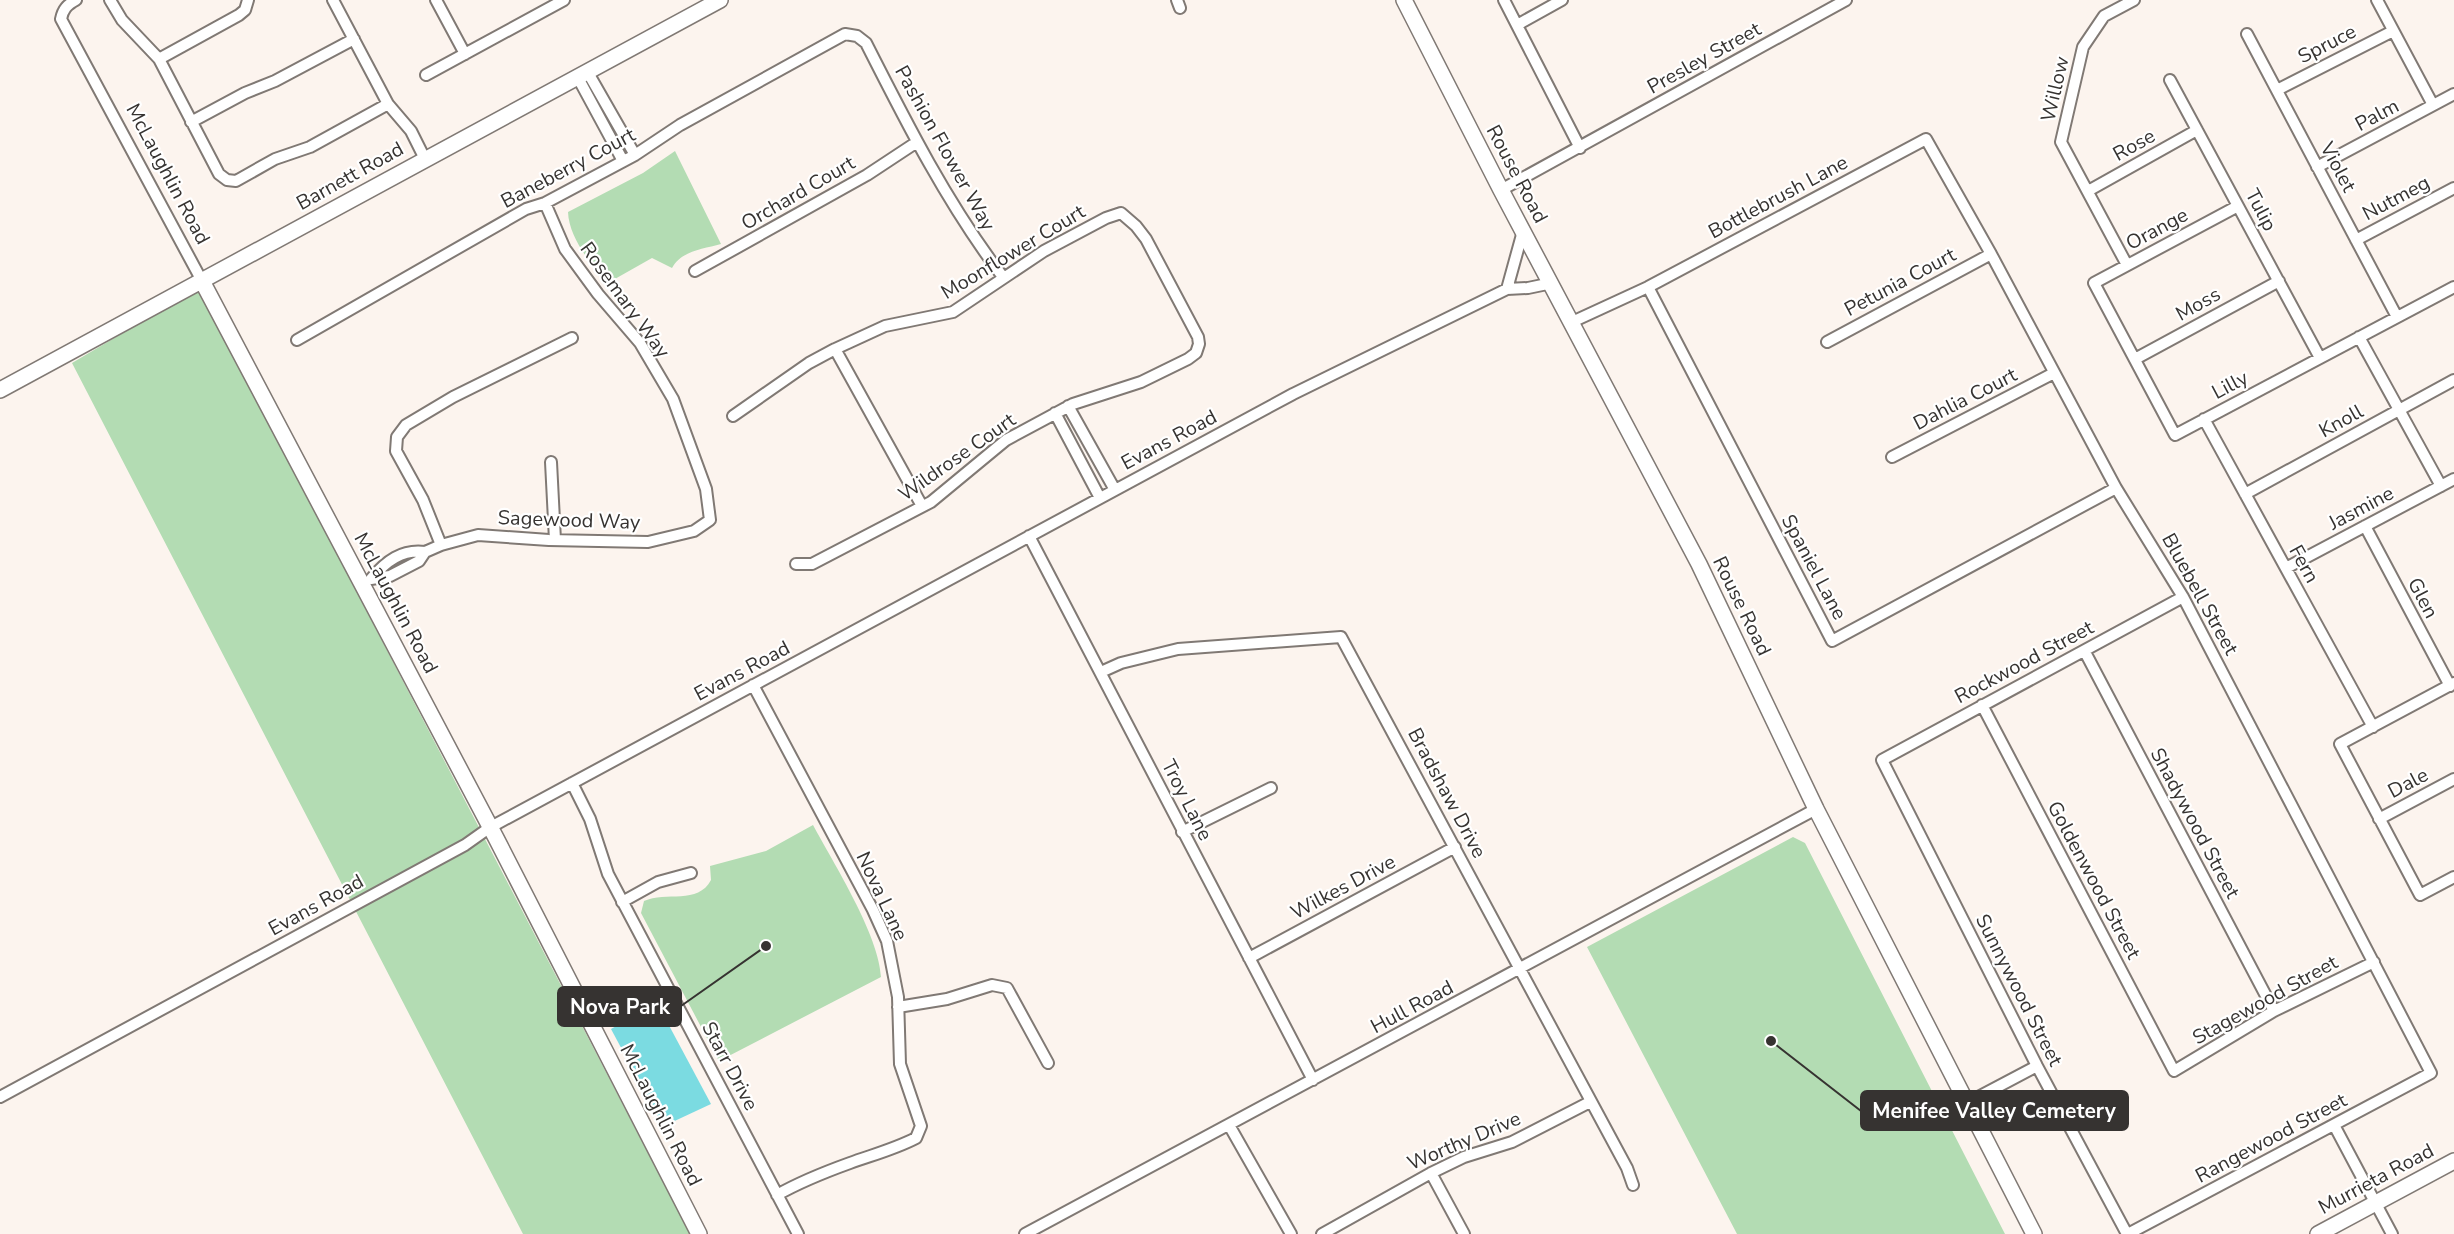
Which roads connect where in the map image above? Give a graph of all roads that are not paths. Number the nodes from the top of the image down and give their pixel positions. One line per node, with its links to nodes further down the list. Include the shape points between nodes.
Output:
1 (76, 0): 49 (street, McLaughlin Road, via 68,4 61,19)
2 (110, 0): 21 (street, via 122,20)
3 (248, 0): 21 (street, via 239,15)
4 (333, 0): 19 (street)
5 (436, 0): 20 (street)
6 (564, 0): 14 (street)
7 (720, 0): 22 (street, Barnett Road)
8 (1404, 0): 39 (street, Rouse Road)
9 (1504, 0): 15 (street)
10 (1562, 0): 15 (street)
11 (1846, 0): 33 (street, Presley Street)
12 (2134, 0): 40 (street, Willow, via 2104,16 2083,47 2061,142)
13 (2377, 0): 16 (street)
14 (543, 5): 20 (street)
15 (1517, 25): 33 (street)
16 (2393, 31): 25 (street, Spruce); 28 (street)
17 (2247, 34): 25 (street, Violet)
18 (857, 36): 32 (street, Pashion Flower Way, via 866,43); 34 (street, Baneberry Court, via 845,34 680,125)
19 (354, 39): 27 (street); 29 (street)
20 (465, 54): 23 (street)
21 (159, 59): 29 (street)
22 (582, 74): 34 (street); 35 (street, Barnett Road); 36 (street)
23 (426, 75)
24 (2170, 80): 30 (street, Tulip)
25 (2277, 90): 37 (street, Violet)
26 (2454, 94): 28 (street, Palm)
27 (388, 104): 29 (street, via 310,147 275,159 236,181 219,174); 35 (street, via 411,131)
28 (2433, 105): 37 (street, Palm)
29 (191, 122)
30 (2198, 130): 40 (street, Rose); 42 (street, Tulip)
31 (1926, 139): 45 (street, Bluebell Street); 53 (street, Bottlebrush Lane)
32 (916, 142): 47 (street, Orchard Court, via 867,175); 48 (street, Pashion Flower Way, via 977,243)
33 (1580, 147): 39 (street, Presley Street)
34 (635, 155): 36 (street, Baneberry Court)
35 (425, 159): 49 (street, Barnett Road)
36 (623, 161): 41 (street, Baneberry Court)
37 (2317, 167): 44 (street, Violet)
38 (2454, 188): 44 (street, Nutmeg)
39 (1500, 190): 43 (street, Rouse Road)
40 (2088, 191): 46 (street, Willow)
41 (545, 202): 60 (street, Baneberry Court, via 526,209); 83 (street, Rosemary Way, via 565,249 639,344 673,399 706,489)
42 (2238, 206): 46 (street, Orange); 50 (street, Tulip)
43 (1523, 231): 51 (street, Rouse Road); 55 (street)
44 (2356, 240): 56 (street, Violet)
45 (1991, 254): 61 (street, Petunia Court); 66 (street, Bluebell Street)
46 (2127, 265): 52 (street, Orange)
47 (695, 271)
48 (1003, 277): 62 (street, Moonflower Court, via 1121,213 1146,239); 63 (street, Moonflower Court, via 953,312 885,326)
49 (202, 281): 68 (street, Barnett Road); 90 (street, McLaughlin Road)
50 (2279, 281): 64 (street, Tulip); 65 (street, Moss)
51 (1552, 283): 55 (street, Evans Road); 57 (street, Rouse Road)
52 (2094, 283): 65 (street, Lilly)
53 (1648, 287): 57 (street, Bottlebrush Lane); 78 (street, Spaniel Lane, via 1832,641)
54 (2454, 287): 56 (street, Lilly)
55 (1507, 289): 79 (street, Evans Road, via 1293,394)
56 (2397, 317): 58 (street, Lilly)
57 (1572, 322): 102 (street, Rouse Road, via 1699,564)
58 (2359, 337): 64 (street, Lilly); 70 (street)
59 (572, 338): 87 (street, via 453,397 406,425 397,437 396,451 423,500)
60 (297, 340)
61 (1827, 342)
62 (1199, 345): 69 (street, Wildrose Court, via 1188,359 1141,382)
63 (835, 349): 72 (street, Moonflower Court); 82 (street)
64 (2320, 358): 73 (street, Lilly)
65 (2135, 359): 73 (street, Lilly, via 2175,435)
66 (2054, 374): 74 (street, Dahlia Court); 78 (street, Bluebell Street)
67 (2454, 380): 70 (street, Knoll)
68 (0, 390)
69 (1068, 406): 71 (street, Wildrose Court); 79 (street)
70 (2399, 410): 77 (street); 80 (street, Knoll)
71 (1055, 413): 81 (street); 82 (street, Wildrose Court, via 1006,440)
72 (733, 416)
73 (2204, 419): 80 (street, Fern)
74 (1892, 457)
75 (551, 462): 86 (street)
76 (2454, 479): 77 (street, Jasmine)
77 (2441, 486): 84 (street, Jasmine)
78 (2116, 488): 91 (street, Bluebell Street)
79 (1115, 490): 81 (street, Evans Road)
80 (2245, 494): 89 (street, Fern)
81 (1100, 498): 85 (street, Evans Road)
82 (922, 506): 88 (street, Wildrose Court, via 812,564)
83 (710, 520): 86 (street, Sagewood Way, via 694,531 648,542)
84 (2365, 526): 89 (street, Jasmine); 95 (street, Glen)
85 (1029, 536): 93 (street, Troy Lane); 94 (street, Evans Road)
86 (555, 540): 87 (street, Sagewood Way, via 478,535)
87 (441, 545): 90 (street, Sagewood Way, via 425,552 411,550 382,565)
88 (796, 564)
89 (2286, 568): 97 (street, Fern)
90 (367, 581): 104 (street, McLaughlin Road)
91 (2183, 597): 92 (street, Rockwood Street); 111 (street, Bluebell Street)
92 (2085, 651): 96 (street, Rockwood Street); 114 (street, Shadywood Street)
93 (1101, 672): 105 (street, Troy Lane); 106 (street, Bradshaw Drive, via 1178,649 1341,637)
94 (753, 685): 100 (street, Evans Road); 113 (street, Nova Lane, via 878,920 887,941)
95 (2452, 685): 97 (street)
96 (1982, 705): 98 (street, Rockwood Street); 117 (street, Goldenwood Street)
97 (2373, 727): 103 (street, via 2340,744)
98 (1882, 760): 116 (street, Sunnywood Street)
99 (2454, 779): 103 (street, Dale)
100 (572, 783): 104 (street, Evans Road); 109 (street, Starr Drive)
101 (1271, 788): 105 (street)
102 (1816, 809): 112 (street, Hull Road); 122 (street, Rouse Road)
103 (2379, 819): 108 (street, via 2420,895)
104 (489, 828): 120 (street, Evans Road, via 454,851); 131 (street, McLaughlin Road)
105 (1182, 832): 110 (street, Troy Lane)
106 (1455, 847): 110 (street, Wilkes Drive); 112 (street, Bradshaw Drive)
107 (691, 873): 109 (street, via 658,882)
108 (2454, 878)
109 (622, 902): 128 (street, Starr Drive)
110 (1249, 958): 119 (street, Troy Lane)
111 (2374, 962): 114 (street, Stagewood Street); 118 (street, Bluebell Street)
112 (1521, 969): 119 (street, Hull Road); 121 (street, Bradshaw Drive)
113 (898, 1006): 115 (street, via 946,999 992,985 1007,988); 128 (street, Nova Lane, via 900,1064 921,1126 916,1138)
114 (2274, 1011): 117 (street, Stagewood Street)
115 (1048, 1063)
116 (2037, 1066): 122 (street); 138 (street, Sunnywood Street)
117 (2174, 1071)
118 (2431, 1073): 124 (street, Rangewood Street)
119 (1313, 1080): 123 (street, Hull Road)
120 (0, 1097)
121 (1590, 1102): 126 (street, Worthy Drive, via 1512,1142 1464,1157); 127 (street, Bradshaw Drive)
122 (1967, 1103): 137 (street, Rouse Road)
123 (1229, 1125): 130 (street, Hull Road); 134 (street)
124 (2334, 1125): 129 (street); 138 (street, Rangewood Street)
125 (2454, 1161): 129 (street, Murrieta Road)
126 (1431, 1173): 135 (street, Worthy Drive); 136 (street)
127 (1633, 1185)
128 (777, 1195): 132 (street, Starr Drive)
129 (2376, 1204): 139 (street, Murrieta Road); 140 (street)
130 (1045, 1229): 133 (street, Hull Road)
131 (699, 1234)
132 (798, 1234)
133 (1025, 1234)
134 (1291, 1234)
135 (1322, 1234)
136 (1464, 1234)
137 (2034, 1234)
138 (2127, 1234)
139 (2319, 1234)
140 (2392, 1234)

